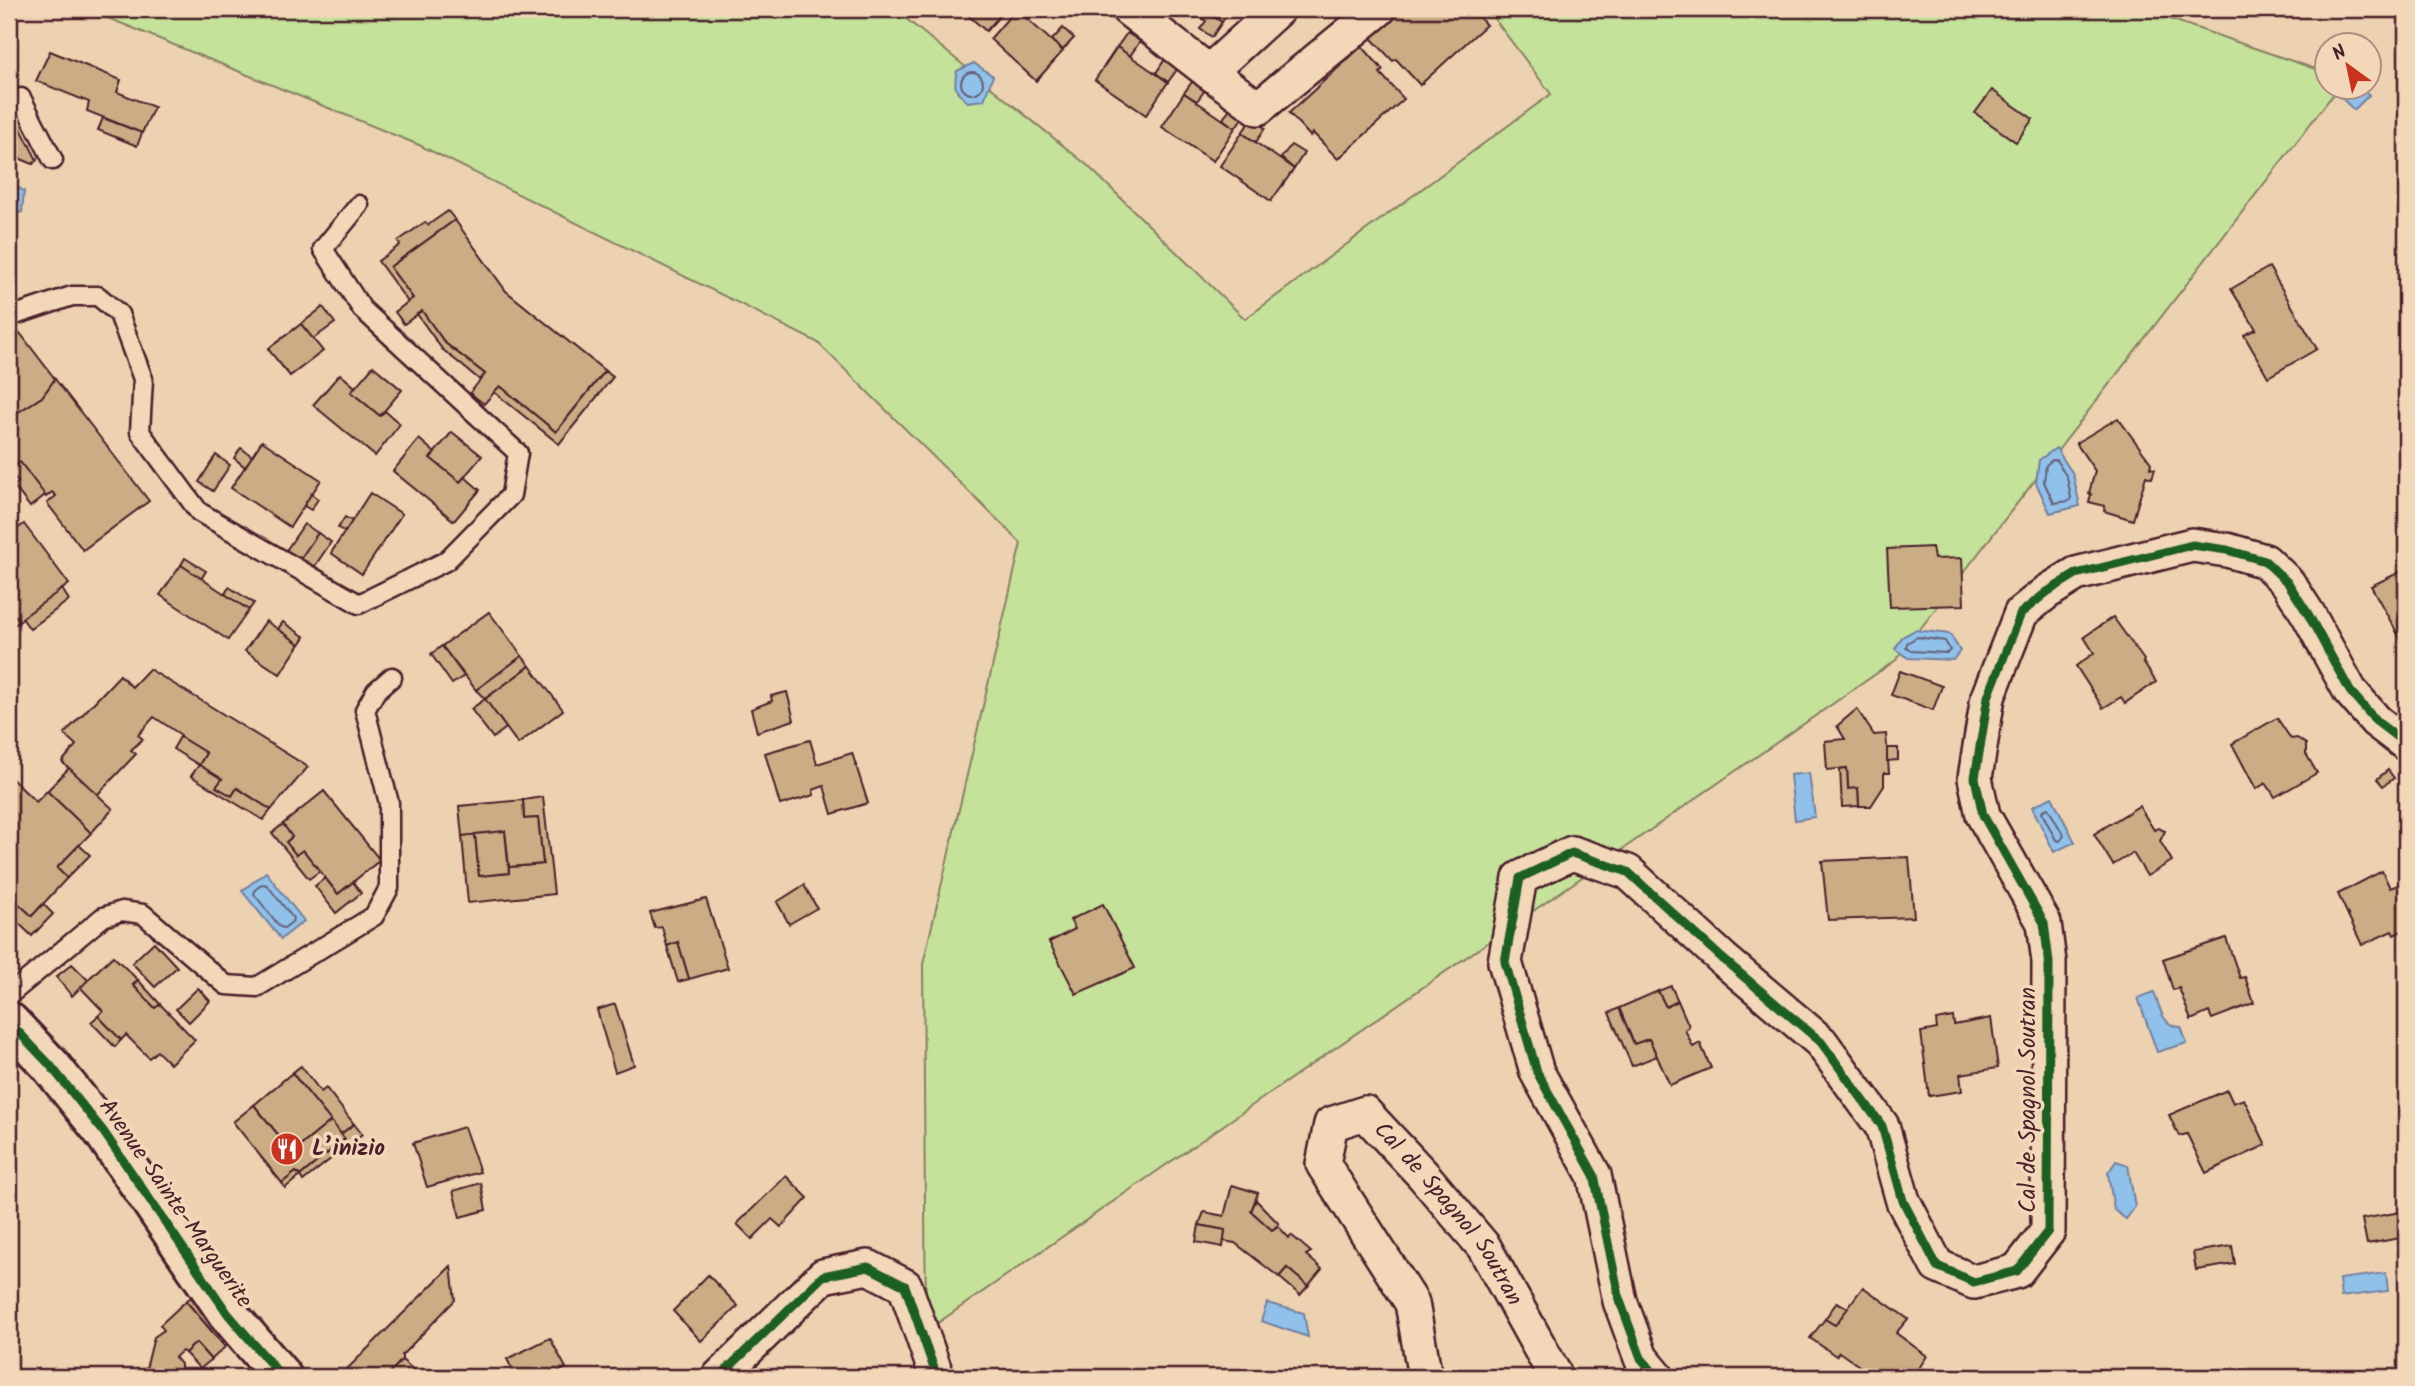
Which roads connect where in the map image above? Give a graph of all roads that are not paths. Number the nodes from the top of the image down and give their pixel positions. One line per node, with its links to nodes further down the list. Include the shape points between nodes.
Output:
1 (1128, 9): 4 (street)
2 (1278, 9): 4 (street)
3 (1379, 9): 4 (street, via 1258,108)
4 (1209, 72)
5 (9, 102): 6 (lane, via 20,98)
6 (52, 160)
7 (359, 205): 8 (lane, via 323,249 362,309 518,453 511,495 446,561 359,604 199,512 140,432 143,379 119,314 98,296 72,296)
8 (9, 317)
9 (392, 677): 11 (lane, via 376,691 365,710 389,803 389,888 374,916 257,987 226,985 143,914 122,911 103,917)
10 (2406, 744): 18 (street, Cal de Spagnol Soutran, via 2376,721 2350,691 2288,583 2265,561 2192,545 2076,575 2021,613 1988,697 1975,778 1983,815 2044,923 2049,962 2048,1231 2017,1271 1974,1282 1937,1266 1903,1202 1882,1126 1821,1042 1628,872 1572,853 1520,878 1504,962 1537,1072 1594,1175 1620,1301 1642,1358)
11 (9, 995)
12 (9, 1022): 13 (street, Avenue Sainte-Marguerite, via 103,1131 228,1314)
13 (282, 1377)
14 (719, 1377): 15 (street, via 823,1276 868,1267 905,1286)
15 (937, 1377)
16 (1425, 1377): 17 (street, Cal de Spagnol Soutran, via 1412,1303 1323,1164 1331,1124 1366,1113 1483,1247)
17 (1556, 1377)
18 (1657, 1377)

